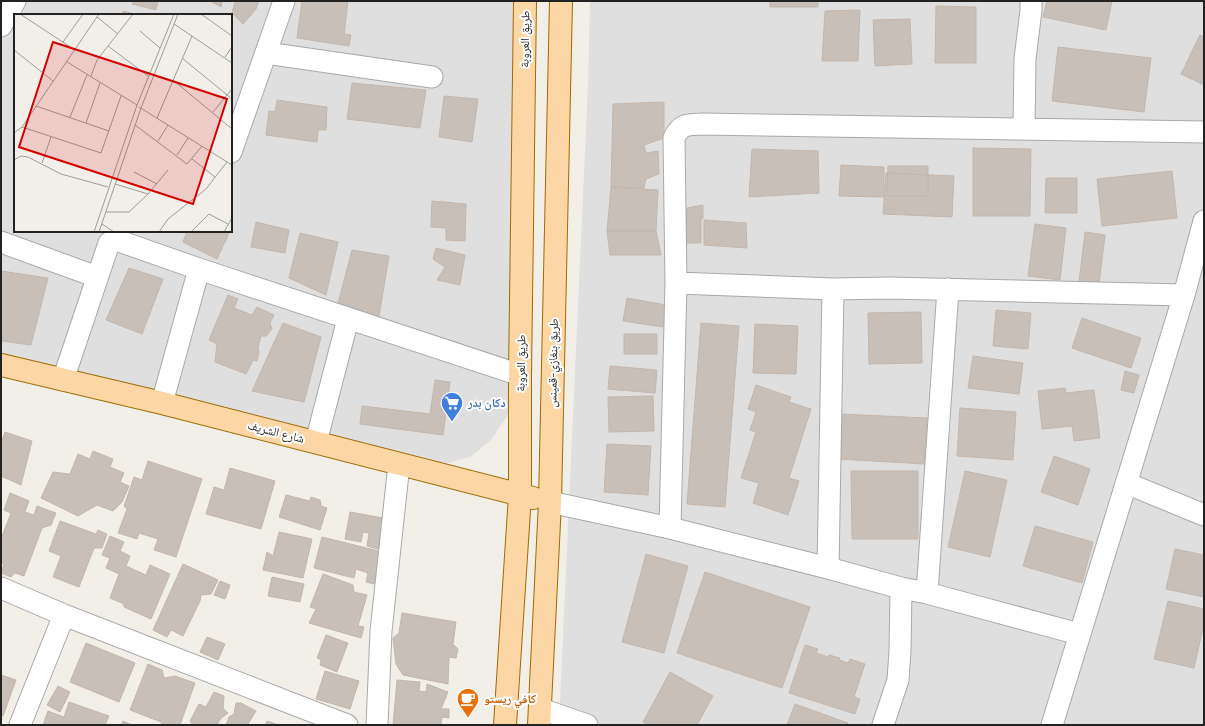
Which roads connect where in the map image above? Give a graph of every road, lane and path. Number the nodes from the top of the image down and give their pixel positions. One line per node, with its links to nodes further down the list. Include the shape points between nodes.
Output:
1 (15, 1): 6 (street)
2 (284, 1): 7 (street)
3 (526, 1): 22 (main road, طريق العروبة)
4 (561, 1): 29 (main road, طريق بنغازي-قمينس)
5 (1031, 1): 9 (street, via 1025,58)
6 (1, 26)
7 (266, 53): 8 (street); 11 (street)
8 (432, 77)
9 (1024, 129): 10 (street); 16 (street, via 702,124 684,126 678,130 674,138)
10 (1204, 132)
11 (232, 149)
12 (1204, 221): 19 (street)
13 (1, 242): 15 (street)
14 (199, 269): 15 (street, via 112,240); 20 (street); 24 (street)
15 (97, 277): 23 (street)
16 (676, 283): 17 (street); 31 (street)
17 (833, 289): 18 (street); 32 (street)
18 (948, 289): 19 (street); 35 (street)
19 (1184, 295): 27 (street)
20 (348, 319): 22 (street); 25 (street)
21 (1, 365): 23 (main road, شارع الشريف)
22 (520, 375): 28 (main road, طريق العروبة)
23 (63, 380): 24 (main road, شارع الشريف)
24 (162, 403): 25 (main road, شارع الشريف)
25 (316, 442): 26 (main road, شارع الشريف)
26 (399, 464): 28 (main road, شارع الشريف); 41 (street, via 381,632)
27 (1126, 484): 30 (street); 37 (street)
28 (520, 495): 29 (main road, شارع الشريف); 42 (main road, طريق العروبة)
29 (550, 502): 31 (street); 38 (main road, طريق بنغازي-قمينس)
30 (1204, 515)
31 (670, 528): 32 (street)
32 (828, 568): 34 (street)
33 (1, 588): 36 (street)
34 (900, 588): 35 (street); 44 (street, via 898,680)
35 (927, 593): 37 (street)
36 (64, 615): 39 (street); 40 (street)
37 (1080, 634): 45 (street)
38 (540, 717): 43 (street)
39 (20, 725)
40 (347, 725)
41 (377, 725)
42 (505, 725)
43 (587, 725)
44 (883, 725)
45 (1052, 725)

